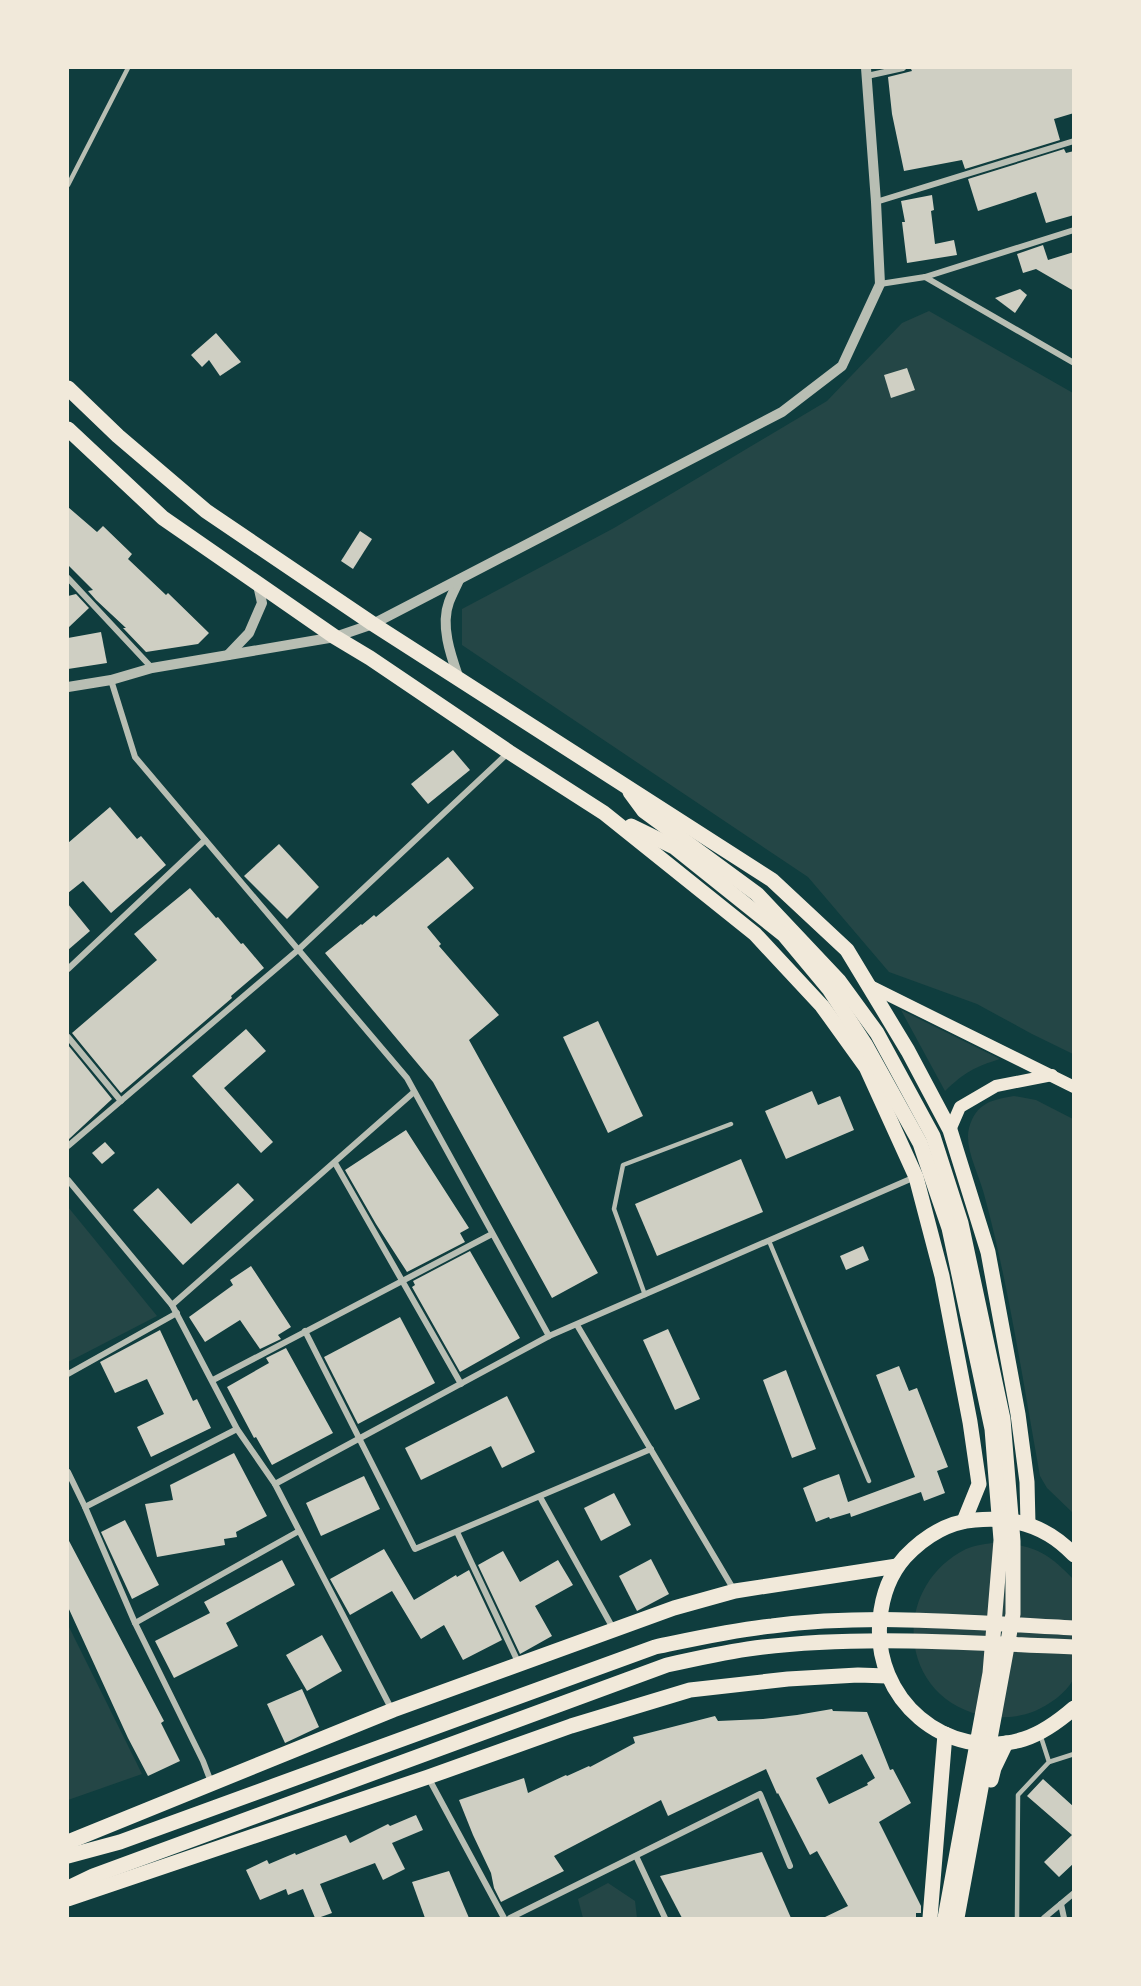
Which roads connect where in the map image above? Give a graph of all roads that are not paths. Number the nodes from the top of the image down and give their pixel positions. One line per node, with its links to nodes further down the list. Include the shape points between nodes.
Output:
1 (128, 68): 5 (lane)
2 (903, 68): 3 (street)
3 (867, 72): 6 (street)
4 (1074, 141): 6 (street)
5 (68, 185)
6 (876, 202): 9 (street)
7 (1074, 230): 8 (street)
8 (925, 277): 9 (street); 10 (street)
9 (880, 284): 14 (street, via 842,366 782,412)
10 (1074, 363)
11 (68, 388): 18 (main road, via 206,511)
12 (68, 429): 15 (main road, via 163,518)
13 (68, 578): 16 (street)
14 (459, 580): 18 (street); 22 (street, via 448,604 447,625)
15 (258, 585): 19 (main road); 20 (street, via 262,603 249,633)
16 (76, 587): 17 (street); 21 (street)
17 (68, 588)
18 (374, 624): 19 (street); 22 (main road)
19 (335, 638): 20 (street); 25 (main road)
20 (228, 655): 21 (street)
21 (152, 668): 23 (street)
22 (459, 679): 26 (main road)
23 (111, 680): 24 (street); 28 (street, via 135,757)
24 (68, 687)
25 (509, 752): 27 (main road); 29 (street)
26 (625, 784): 31 (main road, via 772,880 847,950); 100 (main road, via 644,811 757,894 839,981 877,1033 933,1136 961,1223 1003,1419 1013,1541 1013,1614)
27 (604, 813): 41 (main road, via 755,934 822,1006 866,1067); 99 (main road, via 674,847 784,935 829,989 866,1044 920,1143 949,1228 992,1429 1001,1540 990,1673)
28 (205, 840): 29 (street); 30 (street)
29 (298, 950): 35 (street); 36 (street)
30 (68, 969)
31 (868, 985): 33 (main road); 38 (main road)
32 (68, 1037): 36 (street)
33 (1052, 1075): 34 (main road); 38 (main road, via 996,1086 960,1107)
34 (1074, 1087)
35 (414, 1092): 40 (street); 43 (street)
36 (121, 1101): 39 (street)
37 (731, 1124): 46 (lane, via 623,1165 614,1209)
38 (950, 1130): 55 (main road, via 988,1252)
39 (68, 1146)
40 (335, 1163): 45 (street); 47 (street)
41 (916, 1177): 44 (street); 56 (main road, via 942,1276)
42 (68, 1180): 47 (street)
43 (492, 1234): 45 (street); 51 (street)
44 (769, 1241): 46 (street); 61 (lane)
45 (402, 1281): 50 (street); 54 (street)
46 (645, 1295): 49 (street)
47 (172, 1305): 48 (street)
48 (177, 1314): 52 (street); 53 (street)
49 (577, 1324): 51 (street); 59 (street)
50 (305, 1331): 53 (street); 58 (street)
51 (549, 1336): 54 (street)
52 (68, 1374)
53 (213, 1380): 57 (street)
54 (461, 1384): 58 (street)
55 (1018, 1414): 56 (main road); 66 (main road)
56 (970, 1422): 65 (main road, via 979,1484)
57 (237, 1429): 62 (street); 64 (street)
58 (359, 1438): 62 (street); 68 (street, via 415,1549)
59 (651, 1449): 63 (street); 71 (street)
60 (68, 1473): 64 (street)
61 (869, 1481)
62 (275, 1484): 67 (street)
63 (540, 1497): 68 (street); 74 (street)
64 (85, 1507): 72 (street)
65 (964, 1521): 66 (main road, via 996,1518); 70 (main road, via 938,1530)
66 (1028, 1524): 69 (main road, via 1060,1541)
67 (299, 1531): 72 (street); 79 (street)
68 (457, 1532): 76 (street)
69 (1074, 1555)
70 (897, 1566): 71 (main road); 77 (main road, via 881,1601 878,1639)
71 (735, 1591): 74 (main road)
72 (135, 1623): 86 (street)
73 (1074, 1628): 88 (main road, via 846,1620 774,1625 655,1647 120,1842)
74 (614, 1630): 76 (main road)
75 (1074, 1647): 91 (main road, via 843,1641 748,1649 667,1665)
76 (519, 1664): 79 (main road)
77 (887, 1676): 81 (main road, via 901,1700 921,1720); 85 (main road, via 788,1679 690,1690 572,1726)
78 (1074, 1708): 80 (main road)
79 (393, 1710): 86 (main road)
80 (1040, 1733): 82 (main road); 84 (lane)
81 (945, 1734): 82 (main road, via 974,1742); 98 (main road)
82 (1006, 1743): 101 (main road, via 994,1768 987,1798)
83 (1074, 1754): 84 (lane)
84 (1049, 1762): 102 (lane, via 1018,1795)
85 (428, 1777): 93 (main road); 95 (street)
86 (212, 1784): 87 (main road)
87 (68, 1842)
88 (68, 1856)
89 (636, 1856): 90 (street, via 760,1794); 96 (street); 97 (street)
90 (790, 1866)
91 (68, 1888)
92 (1074, 1893): 94 (street)
93 (68, 1899)
94 (1061, 1904): 103 (street); 104 (street)
95 (504, 1918)
96 (510, 1918)
97 (665, 1918)
98 (930, 1918)
99 (945, 1918)
100 (957, 1918)
101 (967, 1918)
102 (1017, 1918)
103 (1044, 1918)
104 (1064, 1918)

